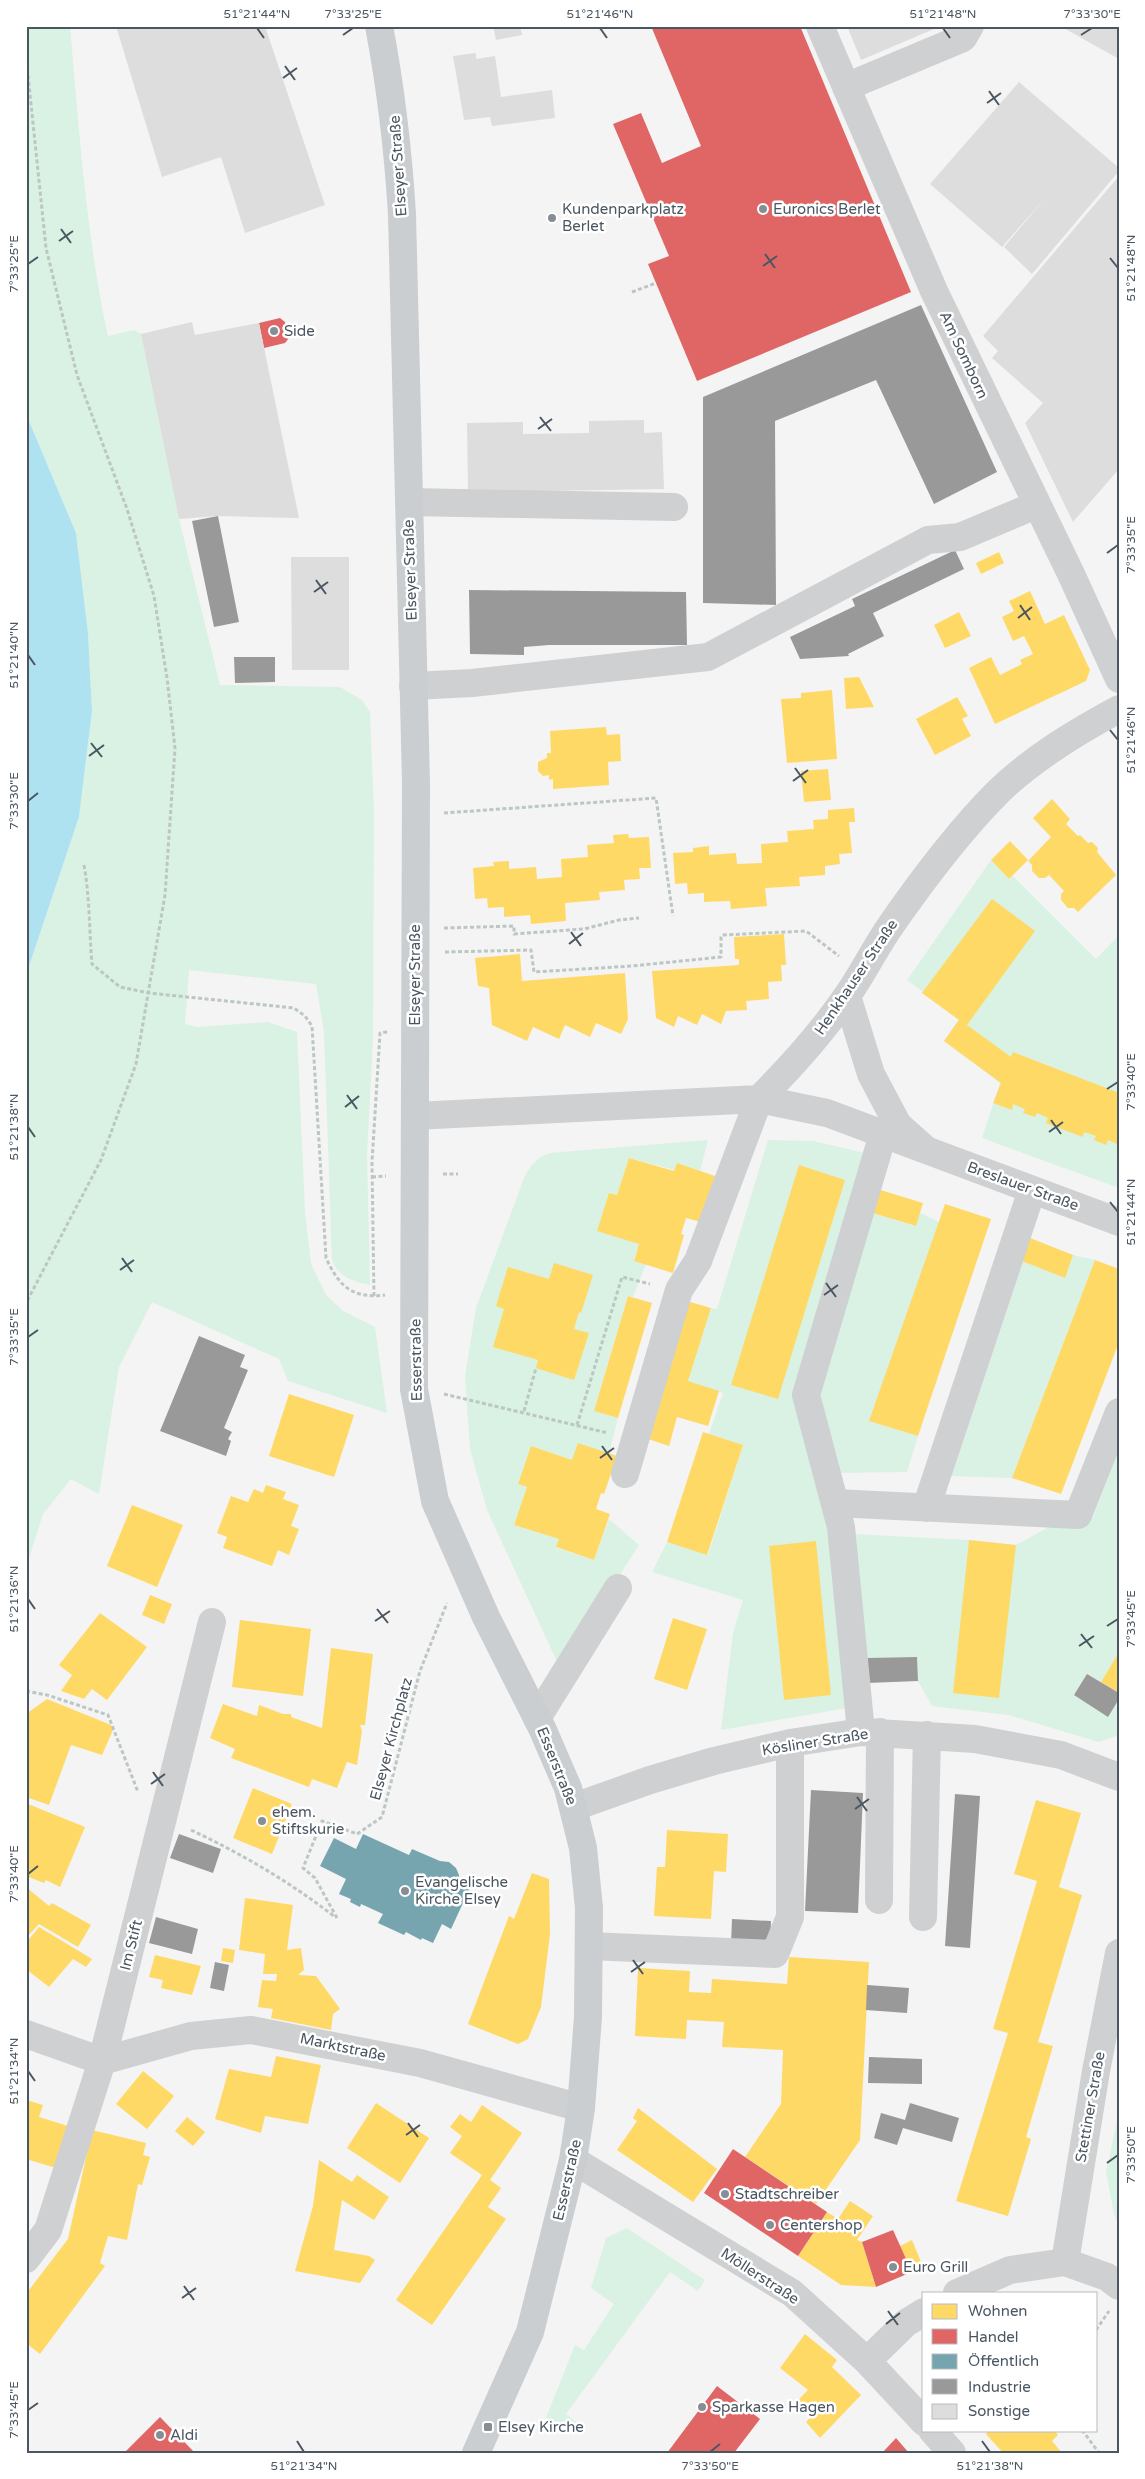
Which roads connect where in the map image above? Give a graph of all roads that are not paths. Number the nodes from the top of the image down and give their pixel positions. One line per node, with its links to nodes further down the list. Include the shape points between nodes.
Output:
1 (379, 26): 5 (main road, Elseyer Straße, via 397,136 402,214)
2 (820, 26): 4 (street, Am Somborn)
3 (970, 26): 4 (street, via 963,38)
4 (846, 87): 6 (street, Am Somborn, via 934,291)
5 (409, 502): 7 (street); 9 (main road, Elseyer Straße)
6 (1036, 505): 8 (street, Am Somborn); 9 (street, via 960,537 928,540 708,657 472,683)
7 (674, 507)
8 (1119, 679)
9 (413, 686): 13 (main road, Elseyer Straße)
10 (1119, 709): 11 (street, Henkhauser Straße, via 1037,759 998,792 960,833 891,925)
11 (854, 985): 12 (street, Henkhauser Straße, via 805,1052); 15 (street, Breslauer Straße, via 871,1074 898,1125)
12 (759, 1100): 13 (street); 14 (street, Breslauer Straße, via 827,1113); 19 (street, via 698,1261 679,1292)
13 (415, 1116): 24 (main road, Esserstraße, via 414,1390 435,1501 486,1617)
14 (883, 1134): 15 (street, Breslauer Straße); 20 (street, via 806,1395)
15 (926, 1150): 16 (street, Breslauer Straße)
16 (1032, 1190): 17 (street, Breslauer Straße); 21 (street)
17 (1119, 1222)
18 (1119, 1412): 21 (street, via 1078,1515)
19 (625, 1474)
20 (835, 1503): 21 (street); 25 (street)
21 (926, 1508)
22 (618, 1588): 24 (street)
23 (212, 1622): 35 (street, Im Stift, via 175,1823)
24 (537, 1718): 29 (main road, Esserstraße)
25 (870, 1732): 26 (street, Kösliner Straße); 27 (street, Kösliner Straße); 30 (street)
26 (926, 1735): 28 (street, Kösliner Straße, via 975,1739 1061,1755); 31 (street)
27 (790, 1743): 29 (street, Kösliner Straße, via 650,1780); 32 (street, via 790,1917 775,1954)
28 (1119, 1778)
29 (574, 1807): 32 (main road, Esserstraße, via 583,1848)
30 (879, 1900)
31 (923, 1916)
32 (589, 1946): 36 (main road, Esserstraße)
33 (1119, 1953): 39 (street, Stettiner Straße)
34 (26, 2034): 35 (street)
35 (102, 2061): 36 (street, Marktstraße, via 191,2036 252,2030 420,2063); 38 (street, Im Stift, via 48,2230)
36 (582, 2108): 37 (main road, Esserstraße)
37 (573, 2160): 43 (street, Möllerstraße, via 792,2293); 46 (main road, Esserstraße, via 530,2332)
38 (26, 2259)
39 (1064, 2262): 40 (street, via 1107,2277); 41 (street, via 1010,2270)
40 (1119, 2286)
41 (959, 2292)
42 (922, 2313): 43 (street, via 906,2324)
43 (868, 2361): 44 (street, Möllerstraße)
44 (922, 2420)
45 (934, 2432): 47 (street)
46 (476, 2453)
47 (952, 2453)

